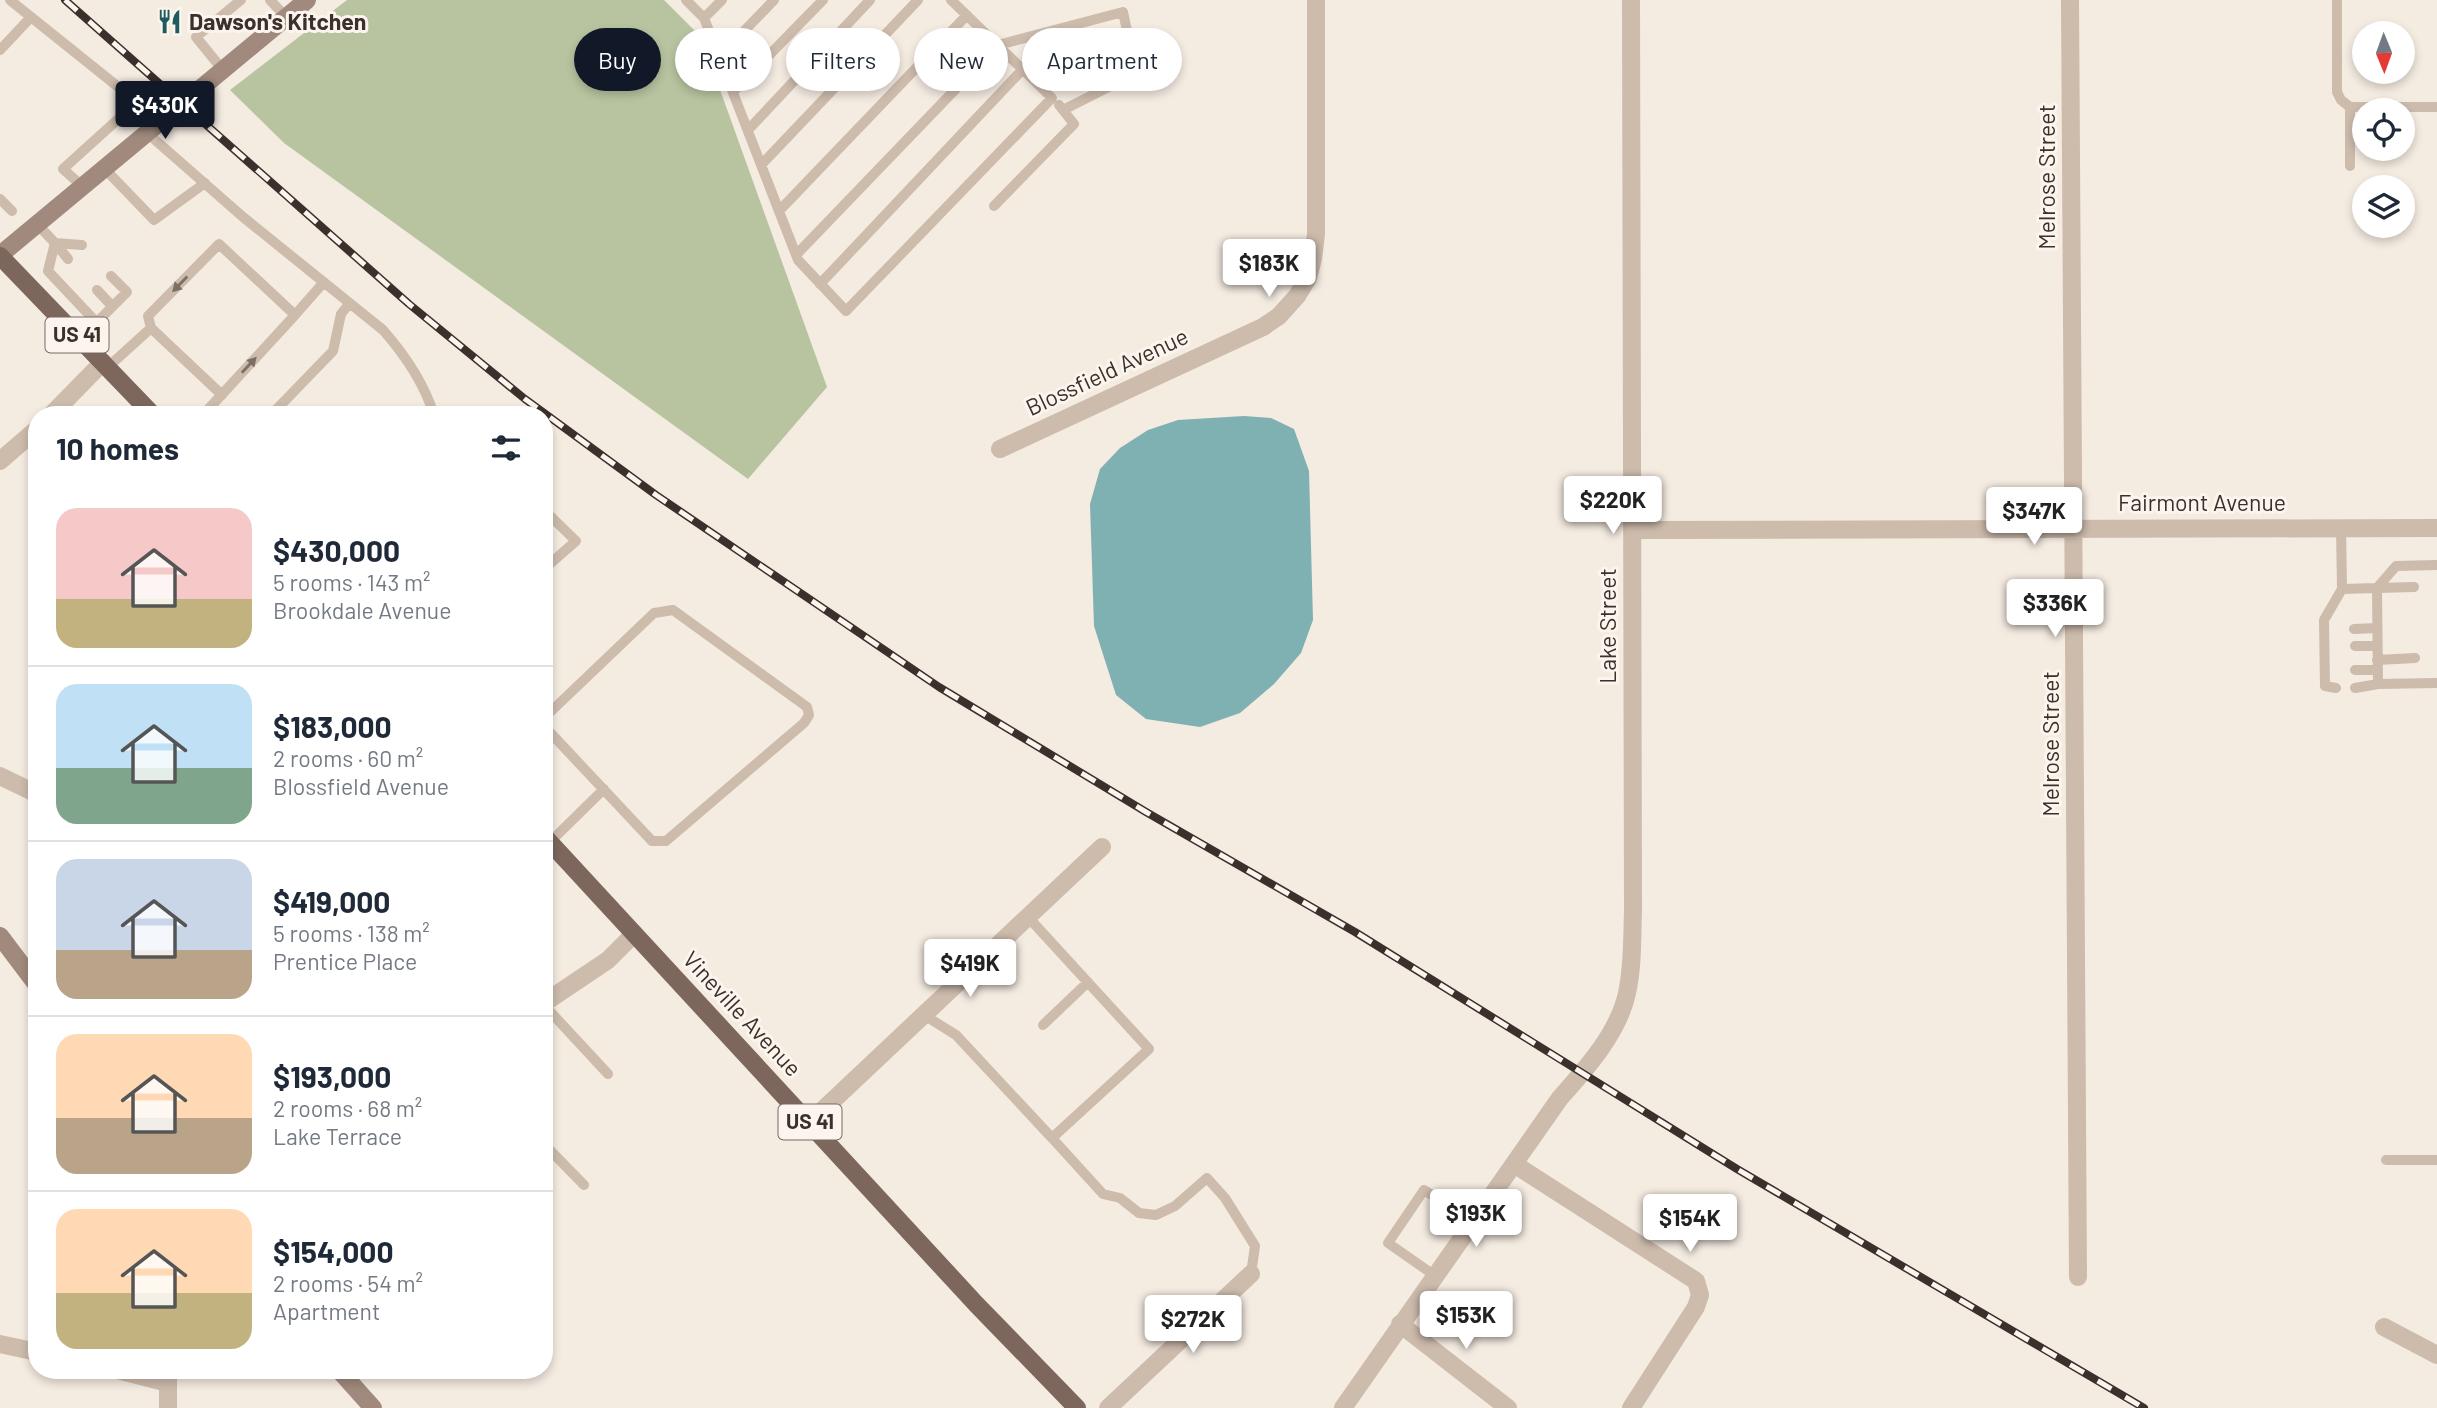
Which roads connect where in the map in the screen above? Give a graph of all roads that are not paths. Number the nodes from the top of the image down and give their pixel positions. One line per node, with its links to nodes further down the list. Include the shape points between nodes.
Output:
1 (10, 0): 17 (lane)
2 (241, 0): 27 (lane, via 196,37)
3 (270, 0): 18 (lane)
4 (307, 0): 18 (street)
5 (687, 0): 19 (lane)
6 (722, 0): 19 (lane)
7 (774, 0): 21 (lane)
8 (823, 0): 31 (lane)
9 (870, 0): 38 (lane)
10 (918, 0): 40 (lane)
11 (950, 0): 16 (lane)
12 (1315, 0): 73 (street, Blossfield Avenue, via 1316,234 1308,278 1297,296 1263,327)
13 (1631, 0): 79 (street, Lake Street)
14 (2070, 0): 78 (street, Melrose Street)
15 (2337, 0): 34 (lane, via 2337,92)
16 (967, 15): 22 (lane); 48 (lane)
17 (31, 17): 24 (lane); 33 (lane)
18 (286, 17): 27 (street)
19 (704, 18): 20 (lane)
20 (708, 28)
21 (747, 28)
22 (980, 28)
23 (1008, 42): 36 (lane, via 1122,12 1136,73)
24 (0, 50)
25 (1008, 55): 26 (lane)
26 (1022, 68)
27 (222, 69): 37 (street)
28 (1022, 70): 57 (lane)
29 (954, 91): 52 (lane)
30 (1045, 91): 32 (lane)
31 (733, 92): 38 (lane)
32 (1052, 98): 36 (lane); 57 (lane, via 846,311)
33 (137, 102): 37 (lane); 44 (lane, via 63,169)
34 (2350, 107): 35 (lane); 41 (lane)
35 (2437, 107)
36 (1063, 110): 46 (lane, via 1074,124)
37 (163, 117): 39 (street)
38 (748, 130): 40 (lane)
39 (146, 132): 42 (street); 43 (lane)
40 (761, 165): 48 (lane)
41 (2350, 166)
42 (104, 168): 43 (lane, via 154,220); 44 (street)
43 (205, 183): 56 (lane)
44 (82, 186): 49 (street)
45 (0, 199): 47 (lane)
46 (994, 206)
47 (12, 211)
48 (779, 211): 52 (lane)
49 (37, 224): 50 (lane); 53 (street)
50 (55, 243): 51 (lane); 54 (lane); 62 (lane, via 48,271)
51 (82, 245)
52 (796, 255): 57 (lane)
53 (0, 256): 64 (main road, US 41)
54 (68, 259)
55 (111, 276): 60 (lane, via 127,292)
56 (324, 282): 59 (lane); 61 (lane)
57 (820, 284)
58 (97, 290): 60 (lane)
59 (349, 304): 70 (lane, via 341,314 333,351); 71 (lane, via 402,351)
60 (112, 306): 62 (lane)
61 (295, 315): 63 (lane, one-way to 63, via 219,244 148,316); 66 (lane, one-way to 61)
62 (96, 322): 64 (lane)
63 (151, 328): 65 (lane); 66 (lane)
64 (80, 339): 65 (main road, US 41)
65 (105, 365): 67 (street); 68 (main road, US 41)
66 (222, 395): 69 (lane)
67 (61, 406)
68 (144, 406)
69 (212, 406)
70 (280, 406)
71 (431, 406)
72 (28, 437): 74 (street)
73 (1000, 449)
74 (0, 461)
75 (553, 519): 80 (lane, via 576,541)
76 (2341, 527): 77 (street, Fairmont Avenue); 78 (street, Fairmont Avenue); 84 (lane)
77 (2437, 527)
78 (2074, 528): 79 (street, Fairmont Avenue); 124 (street, Melrose Street)
79 (1632, 530): 119 (street, Lake Street, via 1631,958 1627,994 1620,1014 1583,1072)
80 (553, 561)
81 (2437, 565): 83 (lane, via 2396,566)
82 (2414, 587): 83 (lane)
83 (2377, 588): 84 (lane); 85 (lane)
84 (2342, 589): 94 (lane, via 2324,620 2330,646 2325,686)
85 (2377, 628): 86 (lane); 88 (lane)
86 (2354, 629)
87 (2355, 646): 88 (lane)
88 (2377, 646): 90 (lane)
89 (2415, 658): 90 (lane)
90 (2377, 665): 91 (lane); 93 (lane)
91 (2355, 670)
92 (2437, 683): 93 (lane)
93 (2378, 684): 95 (lane)
94 (2336, 688)
95 (2355, 688)
96 (553, 710): 99 (lane, via 654,613 663,610 673,610 807,707 804,723 666,841 652,841)
97 (553, 735): 99 (lane)
98 (0, 776): 100 (street)
99 (604, 789): 101 (lane)
100 (28, 790)
101 (553, 834)
102 (553, 846): 105 (main road, Vineville Avenue / US 41)
103 (1102, 847): 104 (street)
104 (1028, 917): 108 (lane); 111 (street)
105 (634, 934): 109 (street, via 608,960); 114 (main road, Vineville Avenue / US 41)
106 (0, 936): 107 (street)
107 (28, 973)
108 (1088, 982): 112 (lane); 115 (lane, via 1149,1049)
109 (553, 998)
110 (553, 1014): 113 (lane)
111 (924, 1015): 114 (street); 115 (lane, via 956,1035)
112 (1043, 1025)
113 (608, 1074)
114 (810, 1122): 134 (main road, Vineville Avenue / US 41)
115 (1052, 1138): 122 (lane, via 1103,1194 1120,1198 1139,1213 1156,1215 1175,1206 1206,1178 1225,1198 1255,1246)
116 (553, 1153): 120 (lane)
117 (2386, 1160): 118 (lane)
118 (2437, 1160)
119 (1514, 1164): 121 (street, Lake Street); 138 (street, via 1696,1280 1700,1295 1696,1307)
120 (584, 1185)
121 (1473, 1221): 123 (street, Lake Street); 123 (lane, via 1424,1190 1388,1243)
122 (1251, 1274): 135 (street)
123 (1433, 1275): 125 (street, Lake Street)
124 (2078, 1277)
125 (1400, 1324): 136 (street, Lake Street); 137 (street)
126 (2384, 1327): 129 (street)
127 (0, 1344): 128 (street)
128 (28, 1350)
129 (2437, 1355)
130 (168, 1379): 132 (street)
131 (347, 1379): 133 (street)
132 (168, 1408)
133 (373, 1408)
134 (1077, 1408)
135 (1108, 1408)
136 (1343, 1408)
137 (1508, 1408)
138 (1631, 1408)

